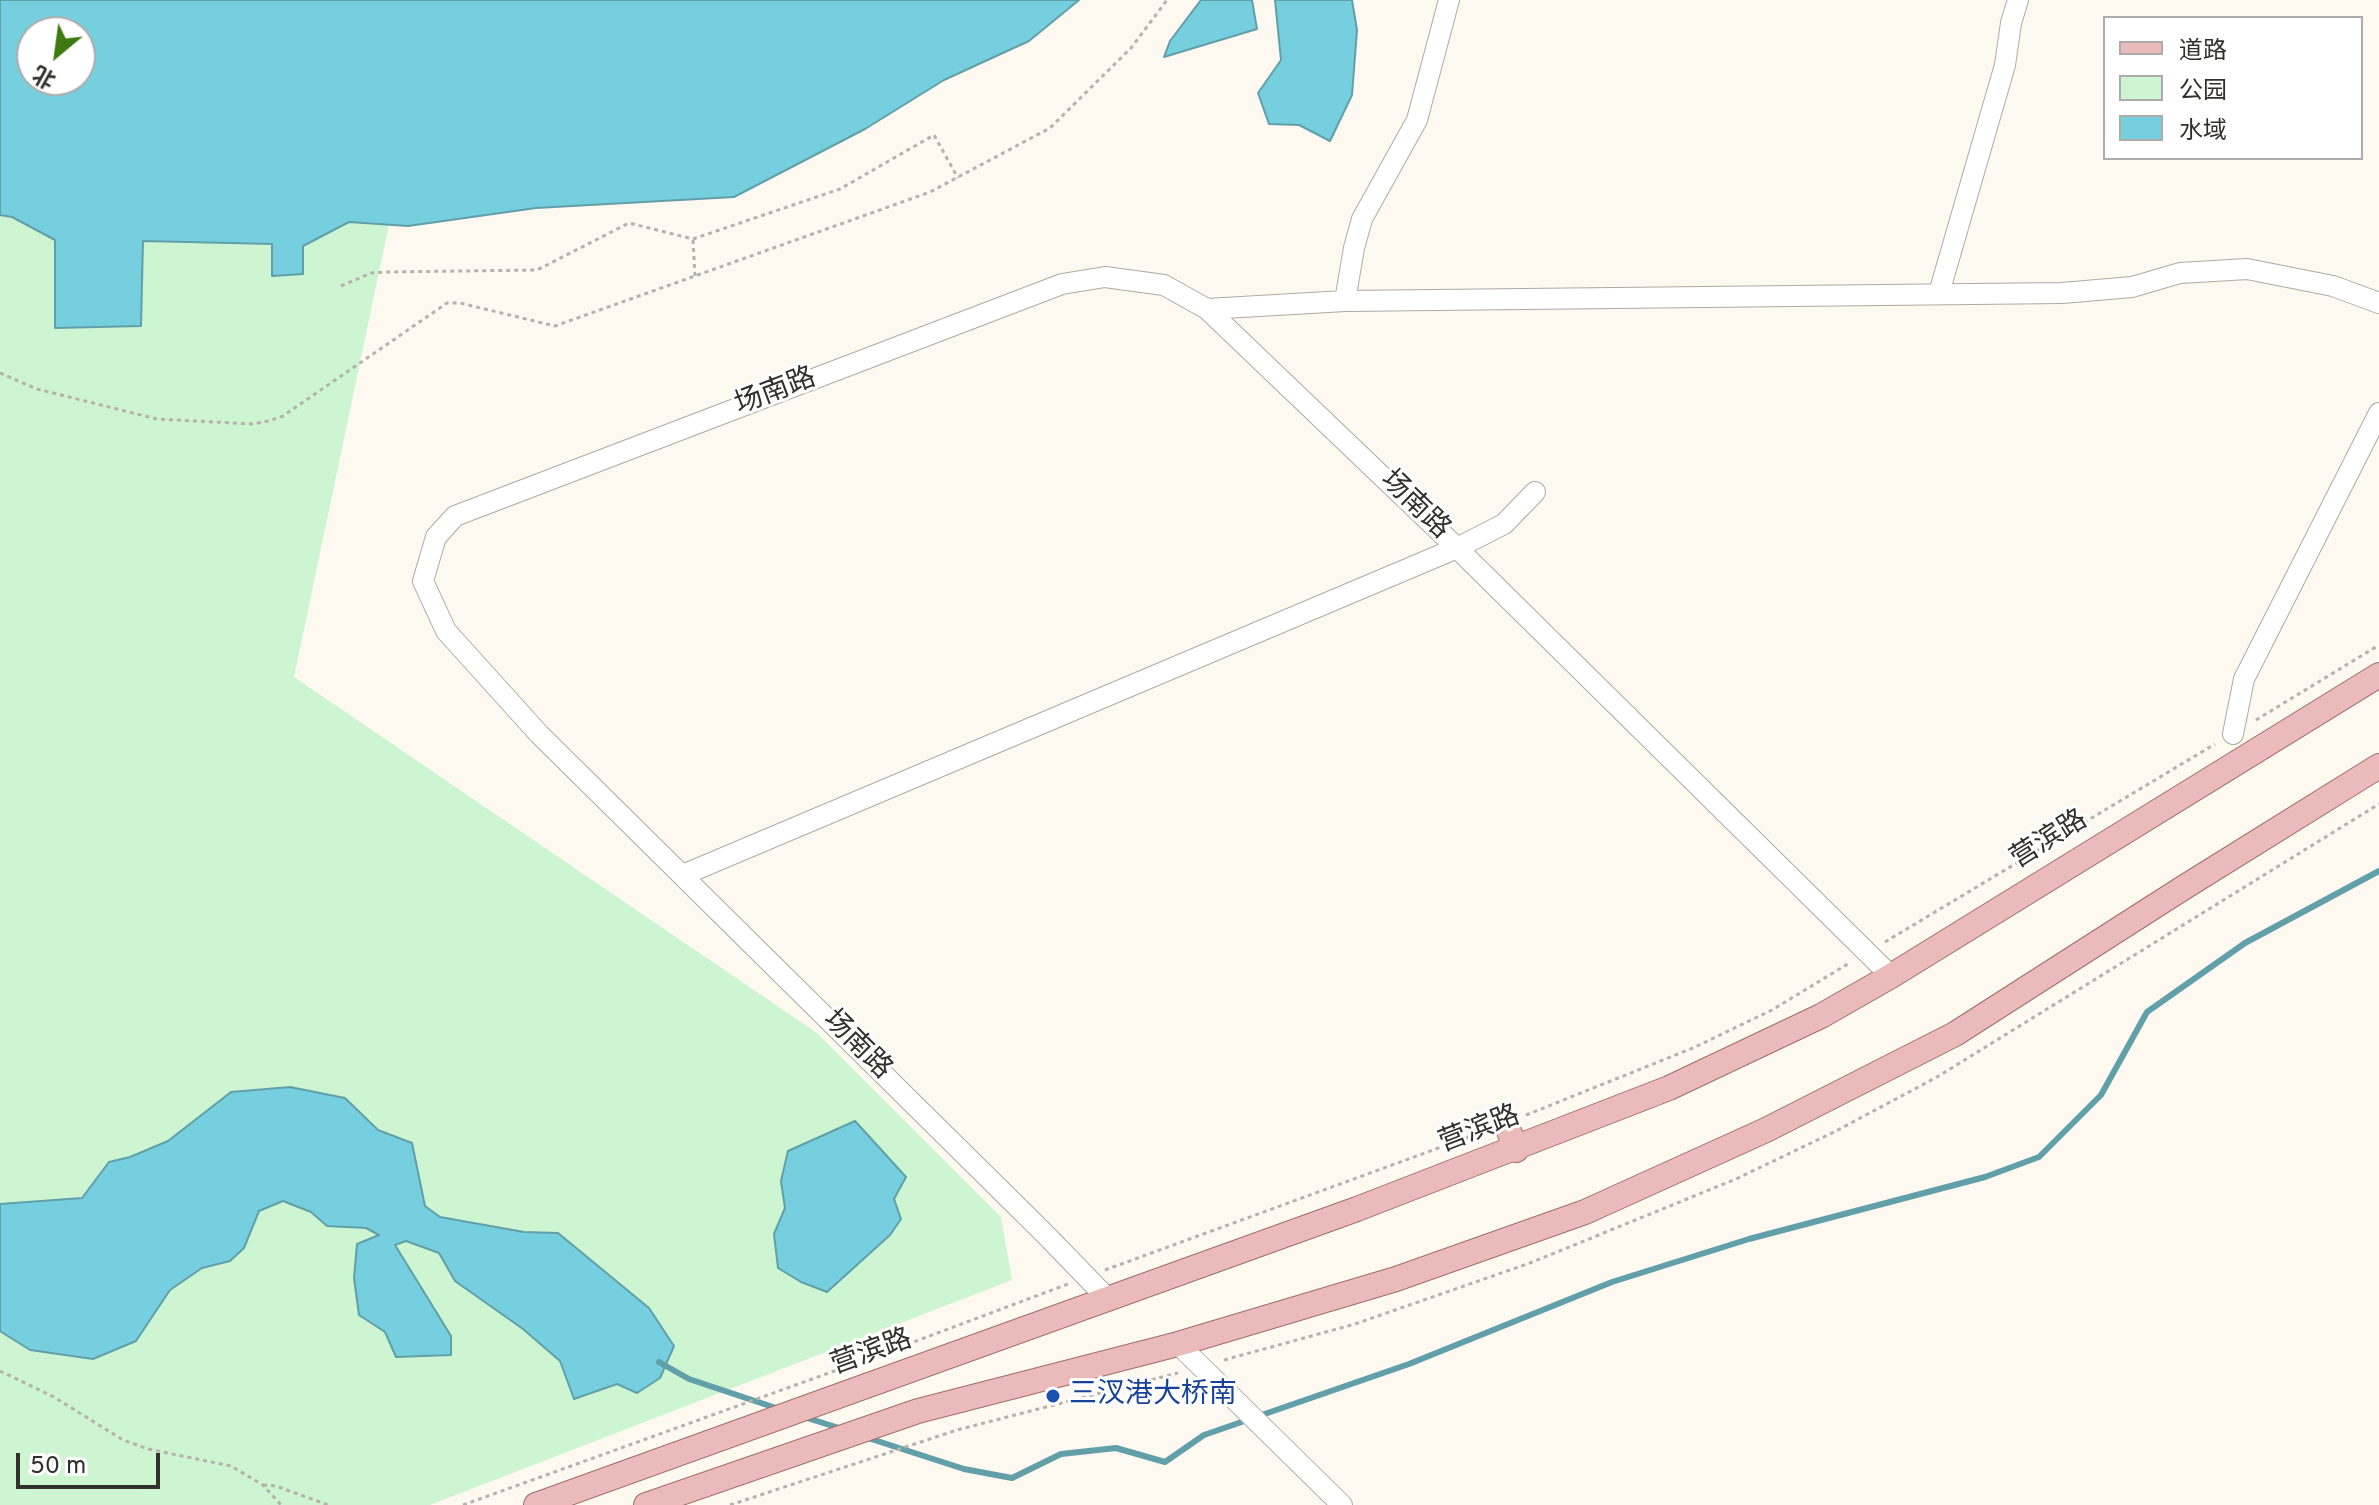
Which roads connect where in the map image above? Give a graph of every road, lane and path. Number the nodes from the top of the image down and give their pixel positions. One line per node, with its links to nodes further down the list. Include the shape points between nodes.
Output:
1 (1167, 0): 4 (path, via 1131,48 1050,128)
2 (1449, 0): 9 (street, via 1417,120 1362,219)
3 (2018, 0): 8 (street, via 2005,65)
4 (958, 178): 5 (path, via 934,135 840,189); 6 (path)
5 (693, 239): 6 (path); 7 (path, via 629,223 537,270 371,273)
6 (695, 276): 12 (path, via 555,326 447,303 283,416 252,424 157,419 37,389)
7 (341, 286)
8 (1939, 293): 9 (street); 10 (street, via 2062,293 2132,287 2180,273 2247,269 2333,286)
9 (1345, 301): 11 (street)
10 (2379, 303)
11 (1207, 309): 15 (street, 场南路); 20 (street, 场南路, via 1164,285 1105,277 1062,284 455,516 436,537 423,581 446,631 539,734)
12 (0, 373)
13 (2379, 413): 18 (street, via 2244,679)
14 (1535, 492): 15 (street, via 1504,524)
15 (1457, 548): 20 (street); 21 (street, 场南路)
16 (2379, 645): 18 (path)
17 (2379, 675): 22 (main road, 营滨路)
18 (2233, 734): 21 (path)
19 (2379, 766): 27 (main road, via 1955,1034 1766,1130 1585,1212 1396,1279)
20 (683, 875): 25 (street, 场南路)
21 (1867, 953): 22 (street, 场南路); 23 (path, via 1772,1010 1693,1048)
22 (1891, 976): 24 (main road, 营滨路, via 1731,1060)
23 (1506, 1123): 24 (main road); 25 (path)
24 (1516, 1150): 26 (main road, 营滨路)
25 (1087, 1277): 26 (street, 场南路); 33 (path)
26 (1108, 1299): 34 (main road, 营滨路)
27 (1178, 1344): 35 (main road, via 918,1411); 37 (street)
28 (0, 1371): 30 (path, via 123,1440 231,1466)
29 (957, 1430): 36 (path)
30 (263, 1485): 31 (path); 32 (path)
31 (281, 1505)
32 (328, 1505)
33 (463, 1505)
34 (536, 1505)
35 (648, 1505)
36 (730, 1505)
37 (1342, 1505)

